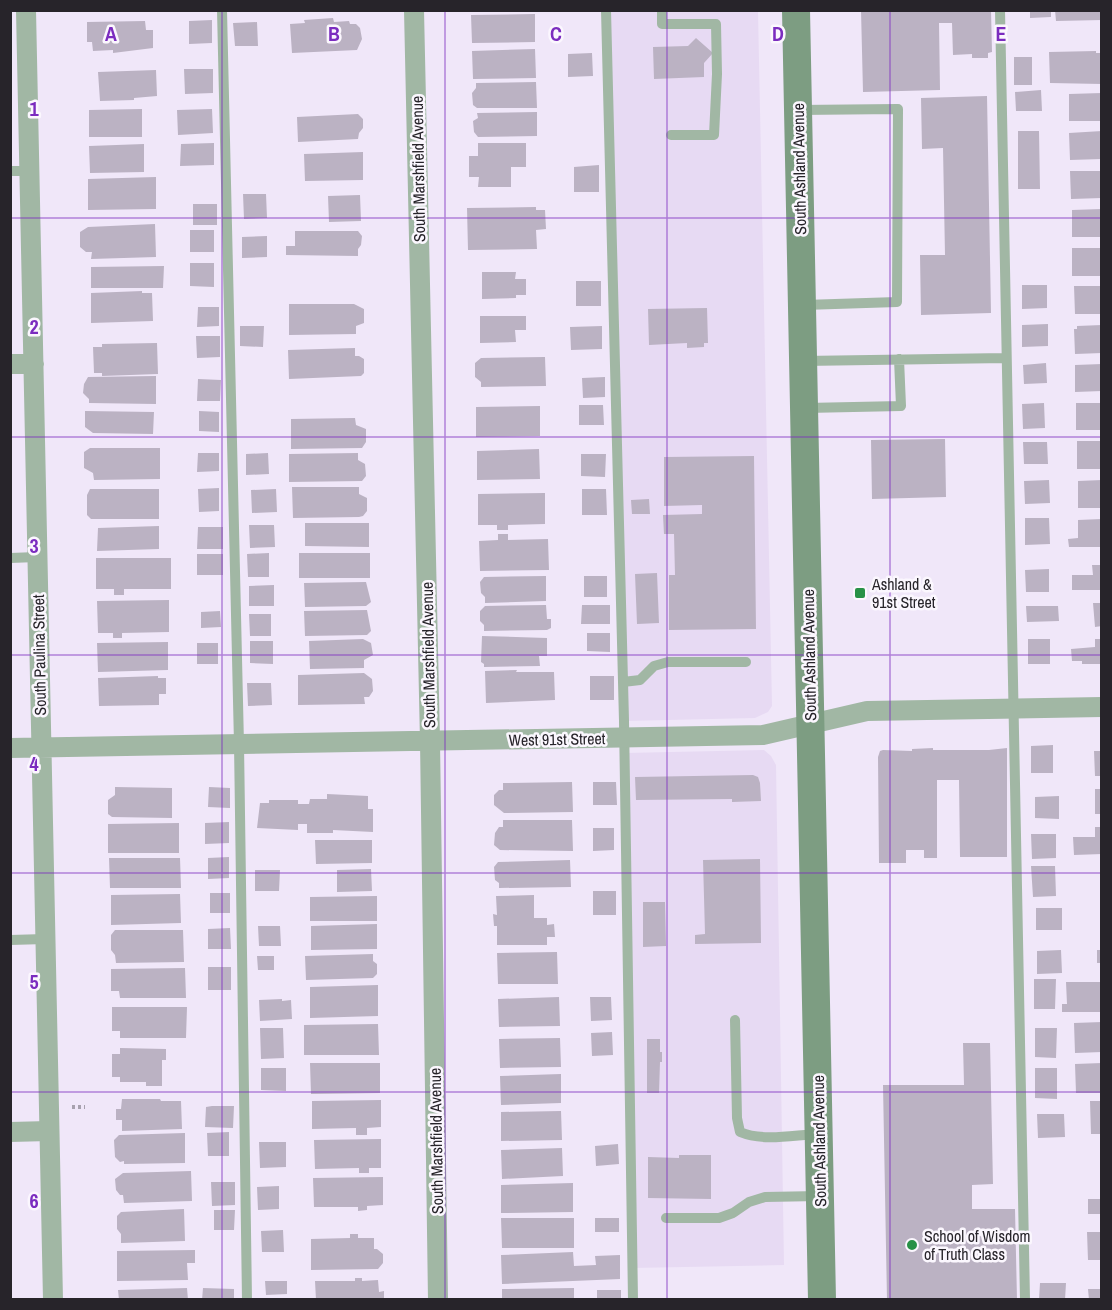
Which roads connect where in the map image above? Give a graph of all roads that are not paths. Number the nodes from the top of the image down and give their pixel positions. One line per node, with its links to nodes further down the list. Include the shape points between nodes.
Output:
1 (26, 10): 10 (street, South Paulina Street)
2 (222, 10): 27 (lane)
3 (414, 10): 26 (street, South Marshfield Avenue)
4 (606, 10): 21 (lane)
5 (662, 10): 9 (lane, via 662,24 716,24 714,135)
6 (796, 10): 8 (main road, South Ashland Avenue)
7 (1000, 10): 12 (lane)
8 (798, 110): 11 (main road, South Ashland Avenue); 11 (lane, via 898,109 897,302)
9 (671, 135)
10 (20, 171): 16 (street, South Paulina Street)
11 (802, 305): 14 (main road, South Ashland Avenue)
12 (1006, 358): 13 (lane); 23 (lane)
13 (899, 359): 14 (lane); 17 (lane, via 901,406)
14 (803, 361): 17 (main road, South Ashland Avenue)
15 (10, 364): 16 (street)
16 (34, 364): 18 (street, South Paulina Street)
17 (804, 409): 24 (main road, South Ashland Avenue)
18 (37, 557): 19 (lane); 29 (street, South Paulina Street)
19 (10, 558)
20 (746, 662): 21 (lane, via 668,662 654,666 640,680)
21 (623, 682): 25 (lane)
22 (1101, 707): 23 (street, West 91st Street)
23 (1014, 709): 24 (street, West 91st Street, via 867,711); 43 (lane)
24 (810, 724): 25 (street, West 91st Street, via 763,735); 35 (main road, South Ashland Avenue)
25 (625, 738): 26 (street, West 91st Street); 41 (lane)
26 (430, 741): 27 (street, West 91st Street); 40 (street, South Marshfield Avenue)
27 (239, 744): 29 (street, West 91st Street); 39 (lane)
28 (10, 748): 29 (street, West 91st Street)
29 (41, 748): 30 (street, South Paulina Street)
30 (45, 939): 31 (lane); 33 (street, South Paulina Street)
31 (10, 940)
32 (735, 1020): 35 (lane, via 740,1132 763,1137)
33 (49, 1131): 34 (street); 38 (street, South Paulina Street)
34 (10, 1132)
35 (819, 1134): 36 (main road, South Ashland Avenue)
36 (820, 1196): 37 (lane, via 765,1197 718,1218); 42 (main road, South Ashland Avenue)
37 (666, 1218)
38 (53, 1299)
39 (247, 1299)
40 (438, 1299)
41 (633, 1299)
42 (822, 1299)
43 (1025, 1299)

